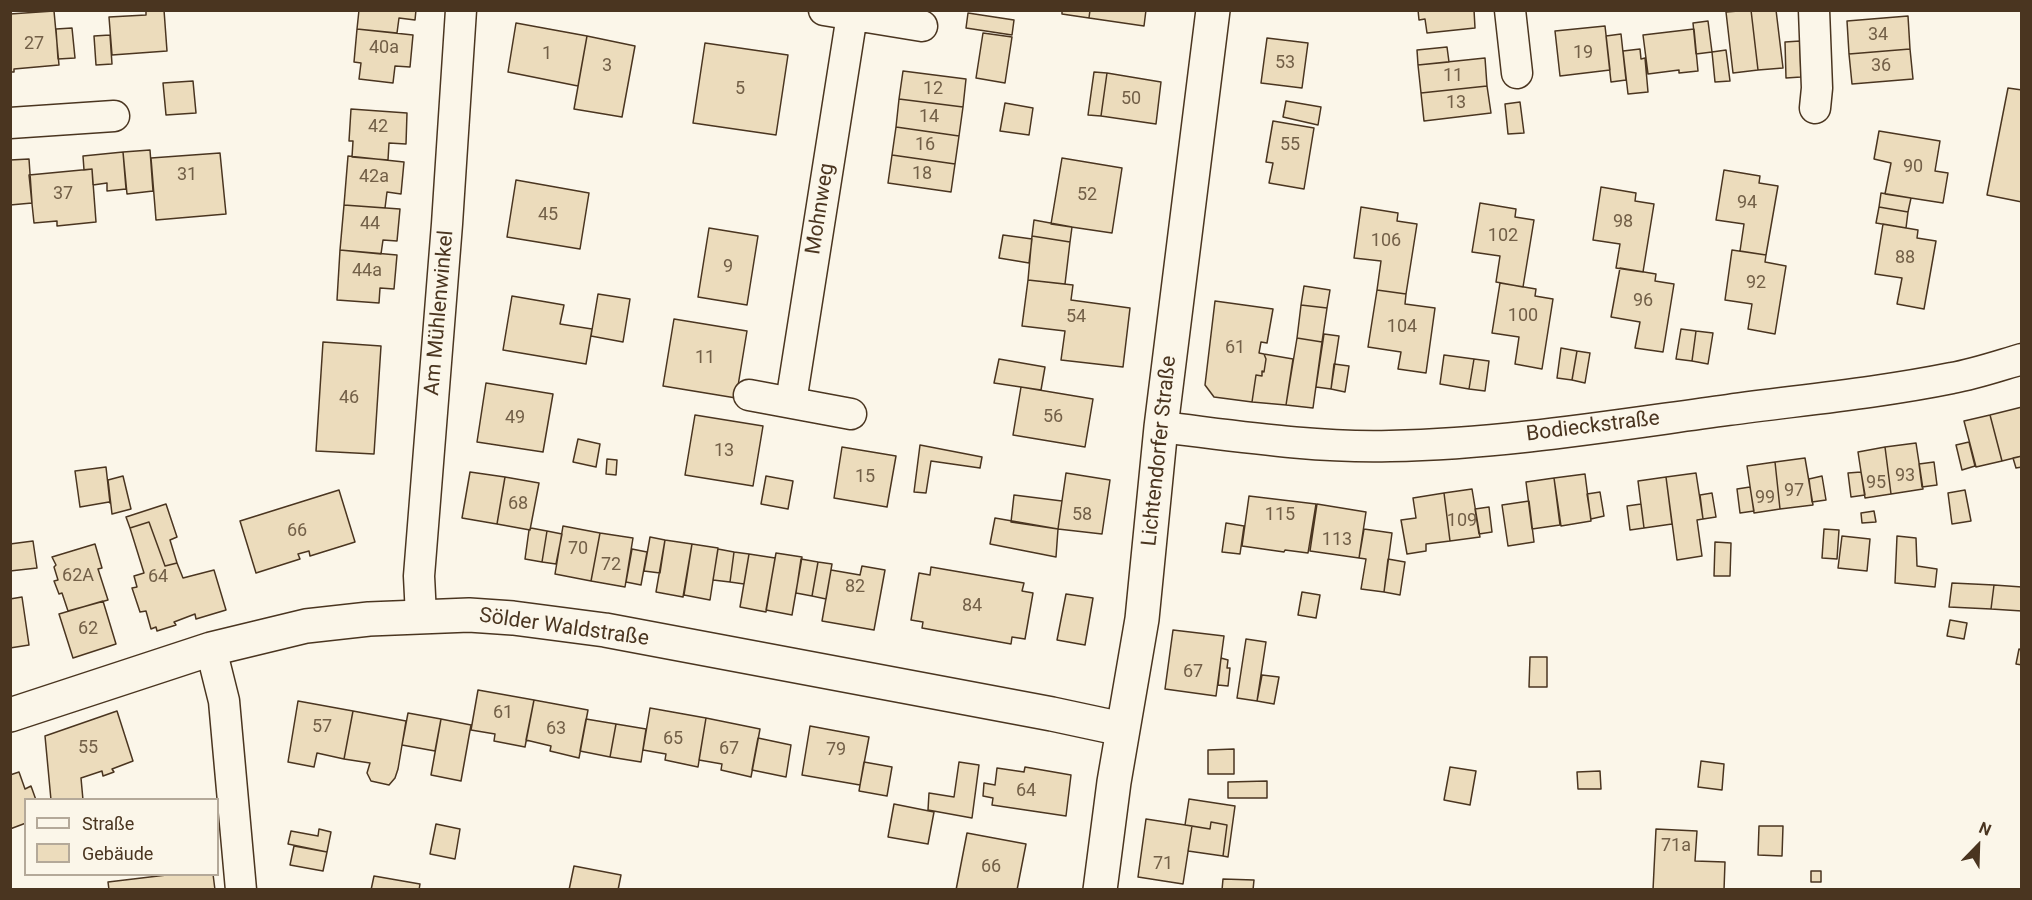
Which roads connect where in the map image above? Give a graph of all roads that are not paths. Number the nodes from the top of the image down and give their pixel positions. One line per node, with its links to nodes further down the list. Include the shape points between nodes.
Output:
1 (461, 10): 16 (street, Am Mühlenwinkel, via 419,576)
2 (1213, 10): 15 (street, Lichtendorfer Straße)
3 (1510, 10): 7 (street)
4 (1814, 10): 8 (street)
5 (838, 13): 6 (street, Mohnweg); 13 (street, Mohnweg)
6 (922, 26)
7 (1517, 72)
8 (1815, 108)
9 (114, 116): 10 (street)
10 (10, 123)
11 (2022, 359): 15 (street, Bodieckstraße, via 1953,378 1827,397 1442,444 1336,446)
12 (749, 395): 13 (street)
13 (791, 402): 14 (street)
14 (851, 414)
15 (1161, 427): 19 (street, Lichtendorfer Straße, via 1142,619)
16 (421, 616): 17 (street, Sölder Waldstraße, via 306,626); 19 (street, Sölder Waldstraße, via 513,618 605,630)
17 (211, 649): 18 (street, Sölder Waldstraße); 20 (street, via 224,701)
18 (10, 715)
19 (1122, 729): 21 (street, Lichtendorfer Straße)
20 (241, 890)
21 (1100, 890)

